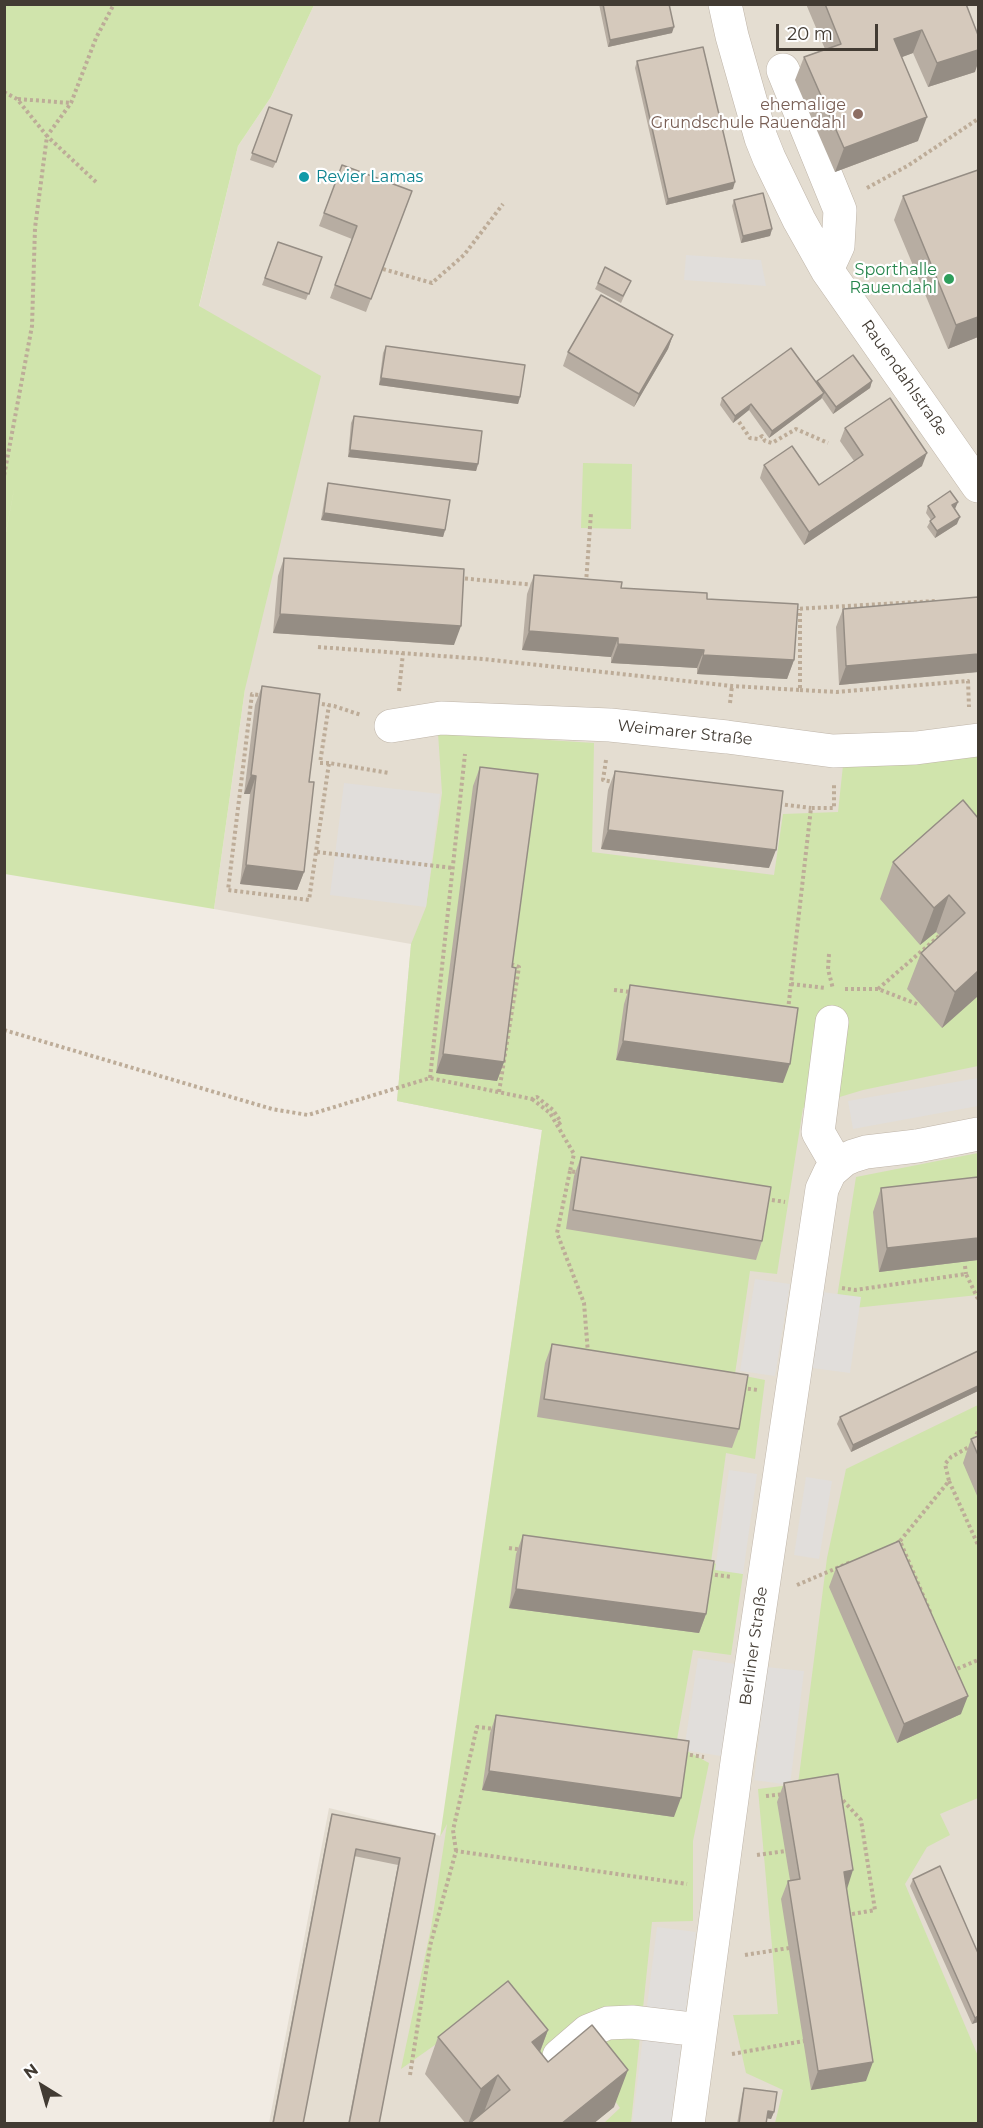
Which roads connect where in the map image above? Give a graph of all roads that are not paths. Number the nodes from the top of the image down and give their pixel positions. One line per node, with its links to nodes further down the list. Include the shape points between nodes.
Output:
1 (725, 4): 3 (street, Rauendahlstraße, via 769,158)
2 (783, 70): 3 (street, via 840,210 838,246)
3 (827, 270): 4 (street, Rauendahlstraße)
4 (978, 486)
5 (974, 725): 6 (street, Weimarer Straße, via 916,748 833,751 610,725 441,718)
6 (391, 726)
7 (832, 1022): 9 (street, via 818,1132)
8 (978, 1134): 9 (street, via 866,1152)
9 (834, 1168): 10 (street, Berliner Straße, via 822,1189 819,1207 794,1381 778,1584 737,1761)
10 (698, 2045): 11 (street, via 632,2022 608,2023 588,2031); 12 (street, Berliner Straße)
11 (539, 2073)
12 (688, 2124)

